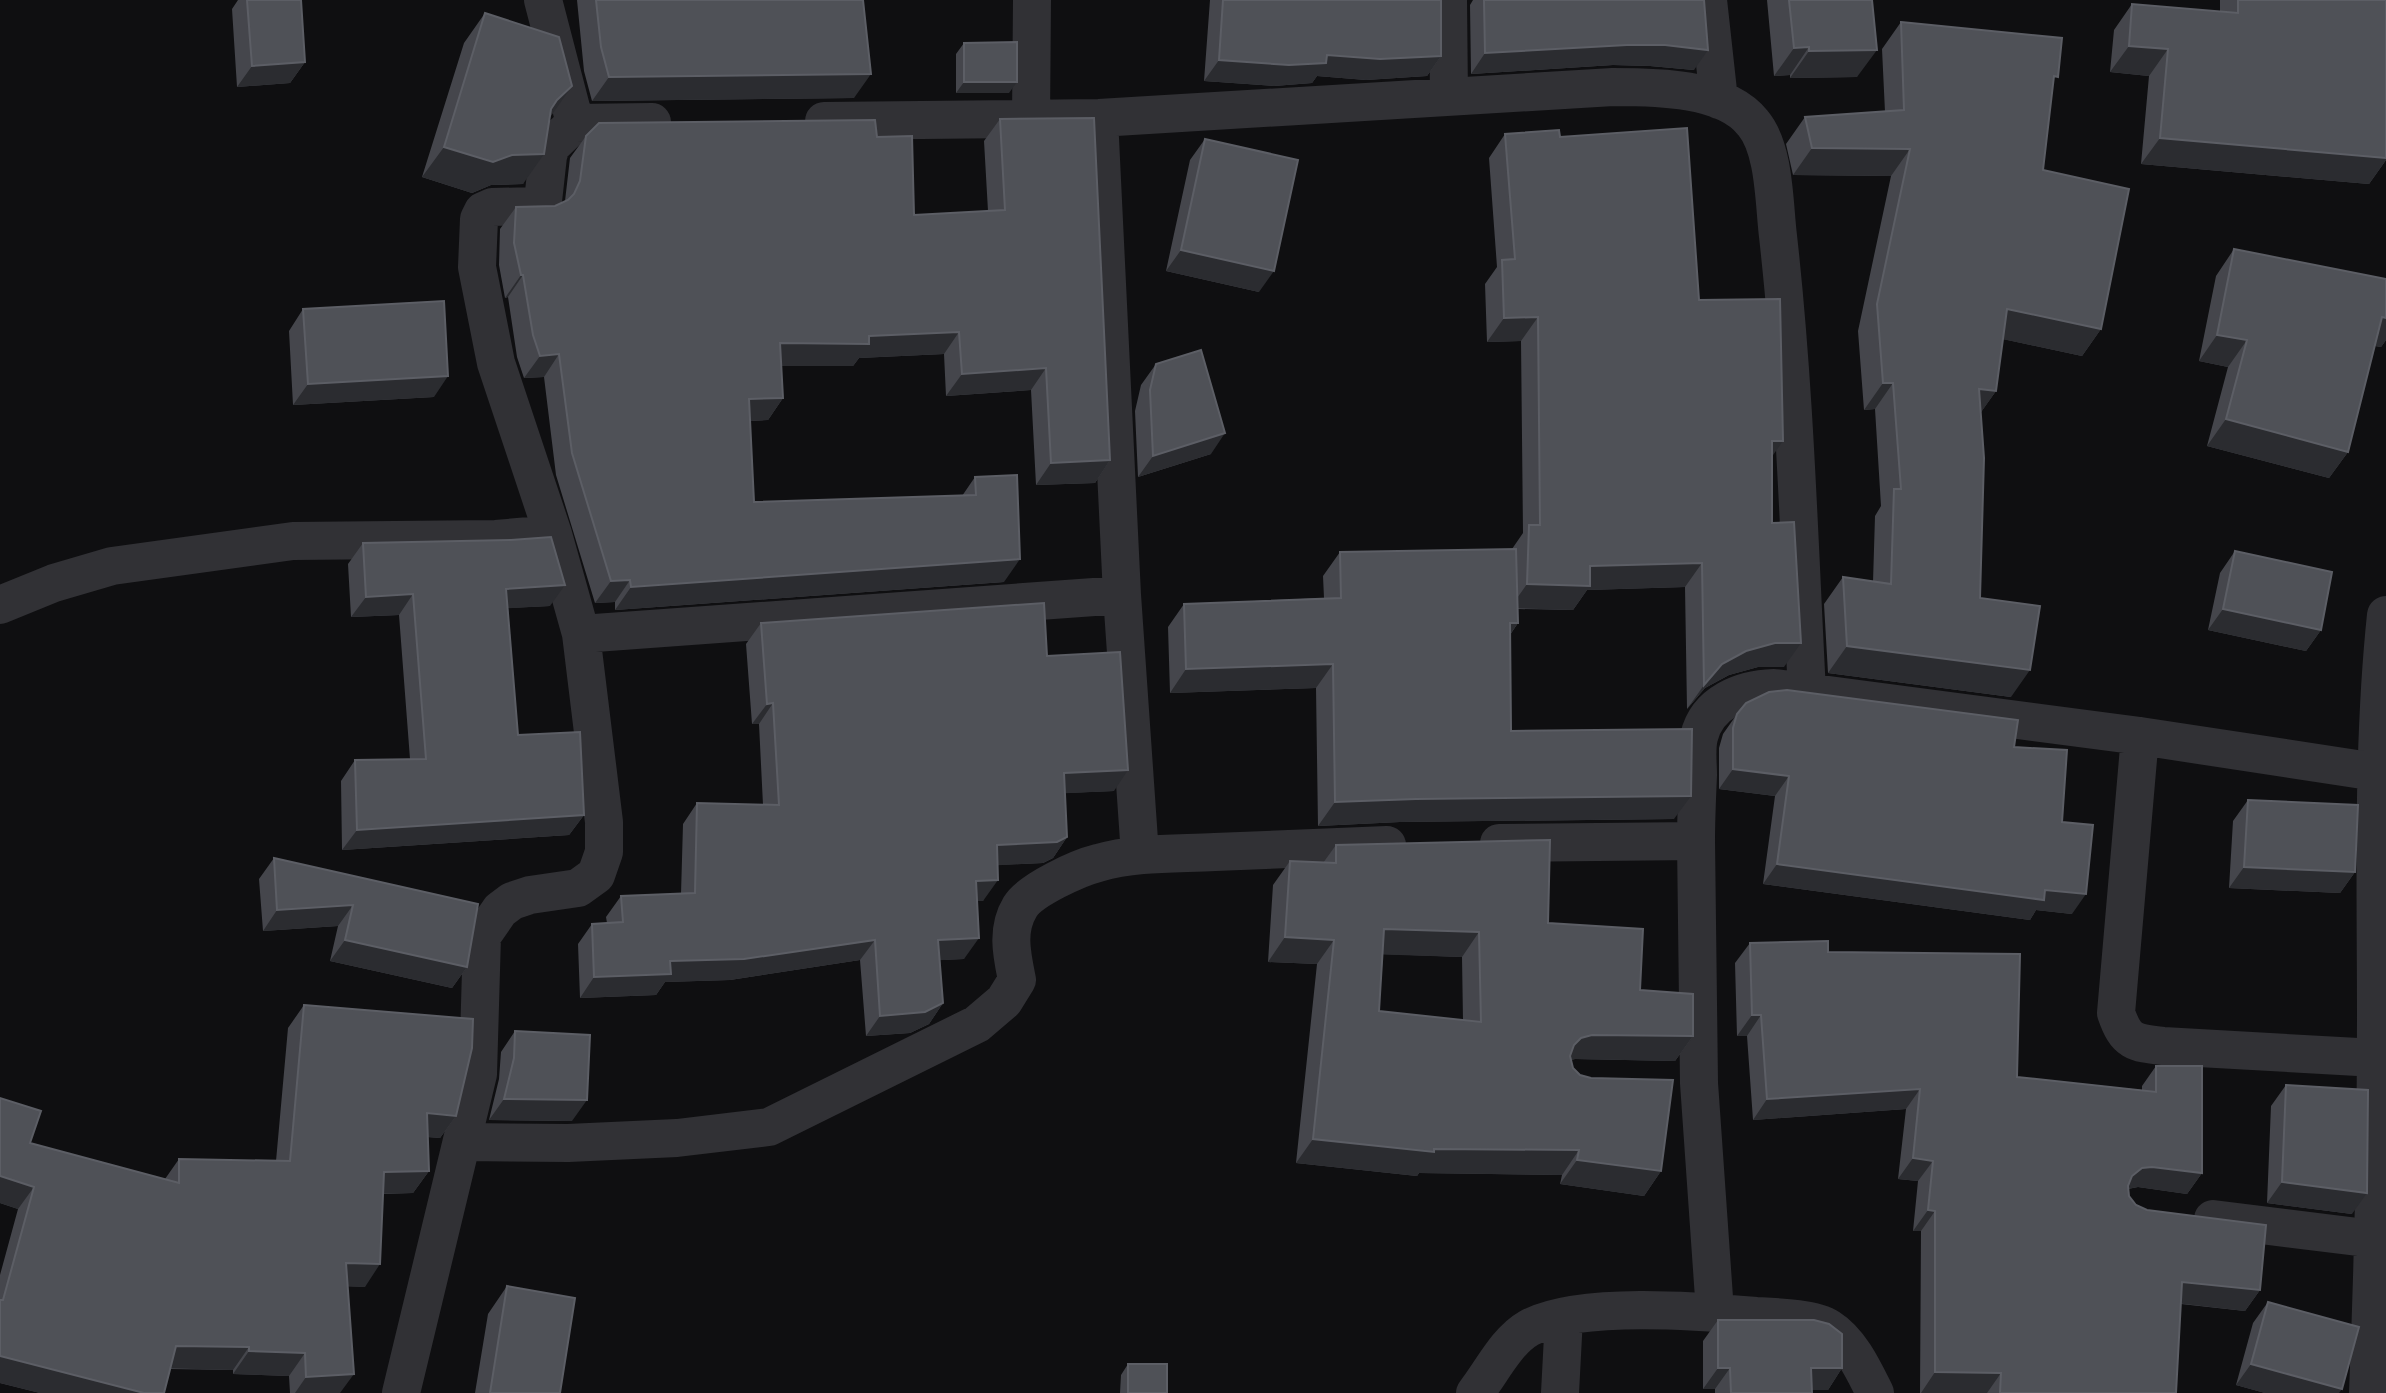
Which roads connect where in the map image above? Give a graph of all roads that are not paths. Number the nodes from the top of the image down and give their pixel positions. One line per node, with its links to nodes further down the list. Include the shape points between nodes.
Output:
1 (543, 0): 11 (street)
2 (1032, 0): 8 (street)
3 (1448, 0): 5 (street)
4 (1709, 0): 6 (street)
5 (1449, 96): 6 (street, via 1613,86 1688,92); 7 (street)
6 (1719, 100): 17 (street, via 1754,123 1770,168 1787,319)
7 (1098, 118): 8 (street); 13 (street)
8 (1031, 119): 9 (street)
9 (796, 121)
10 (686, 122): 11 (street)
11 (575, 123): 12 (street, via 551,146 543,201 538,206 483,211 477,240 477,267 496,363)
12 (553, 534): 14 (street, via 293,541 112,566); 16 (street)
13 (1122, 596): 16 (street); 23 (street)
14 (0, 605)
15 (2386, 615): 19 (street)
16 (581, 634): 25 (street, via 604,852 596,875 578,888 512,901 482,936 478,1074)
17 (1807, 692): 18 (street); 20 (street, via 1774,688 1741,692 1702,724)
18 (2140, 736): 19 (street); 24 (street, via 2116,1013 2123,1033 2137,1043 2163,1046)
19 (2376, 772): 24 (street)
20 (1696, 841): 22 (street); 28 (street, via 1686,1083)
21 (1426, 844): 23 (street)
22 (1467, 844)
23 (1140, 855): 25 (street, via 1096,863 1028,896 1013,923 1010,947 1017,980 1003,1001 977,1024 769,1127 677,1138)
24 (2376, 1058): 27 (street)
25 (462, 1142): 30 (street)
26 (2175, 1214): 27 (street)
27 (2374, 1239): 34 (street)
28 (1716, 1312): 29 (street); 33 (street, via 1793,1318 1829,1327 1850,1349)
29 (1564, 1317): 31 (street, via 1528,1329); 32 (street)
30 (401, 1393)
31 (1475, 1393)
32 (1560, 1393)
33 (1875, 1393)
34 (2368, 1393)

